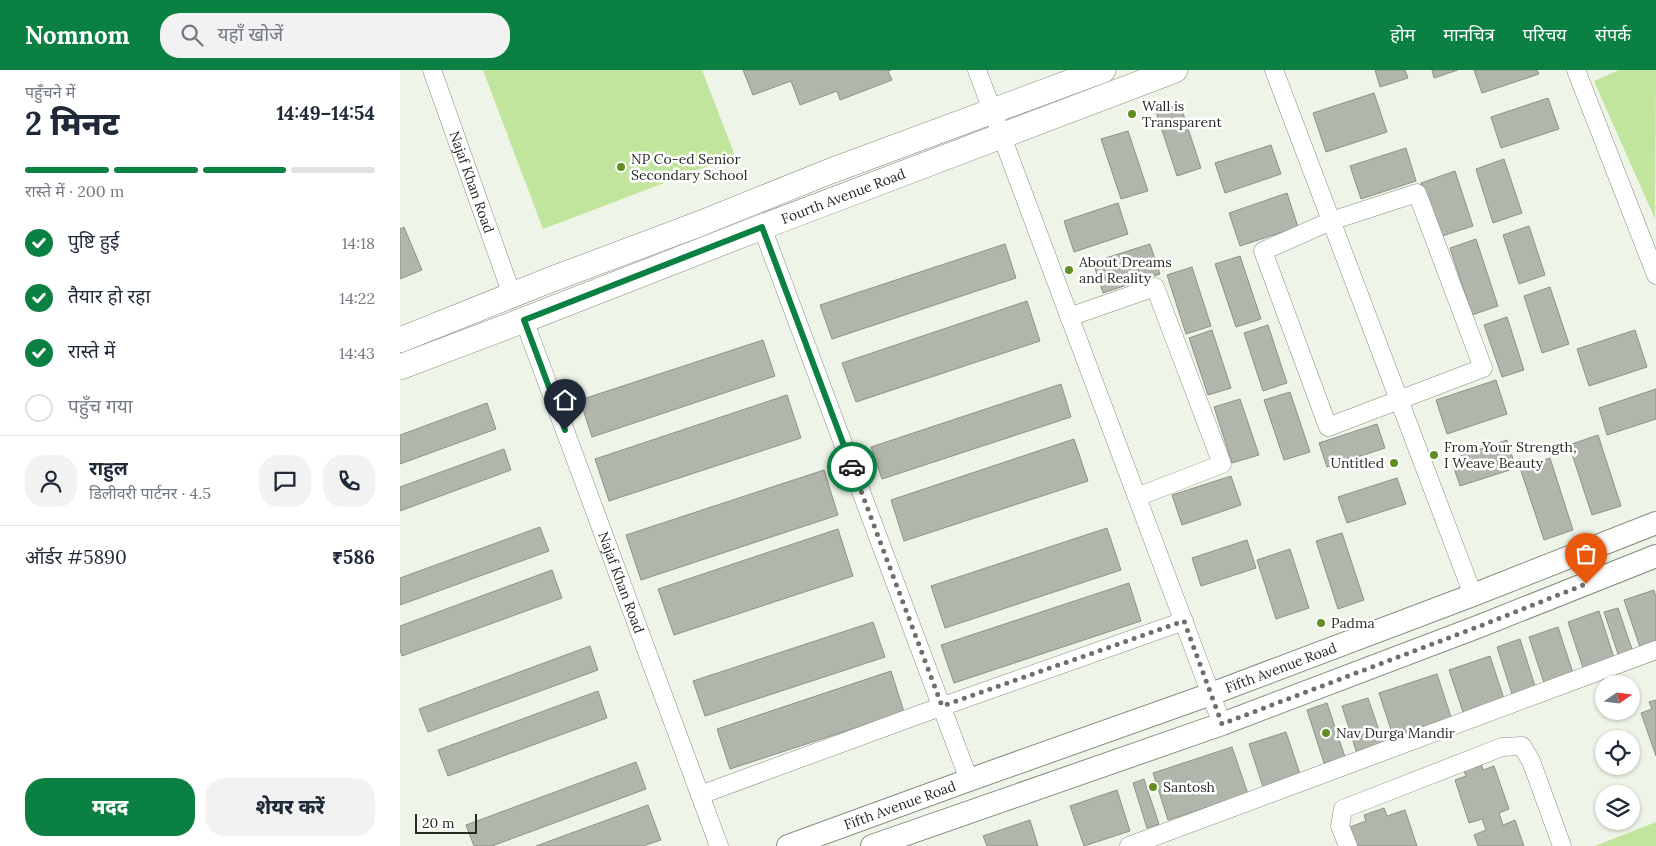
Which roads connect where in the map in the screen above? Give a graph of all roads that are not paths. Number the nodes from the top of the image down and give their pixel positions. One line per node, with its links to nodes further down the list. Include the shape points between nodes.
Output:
1 (432, 70): 12 (street, Najaf Khan Road)
2 (977, 70): 7 (street)
3 (1102, 70): 7 (main road, Fourth Avenue Road)
4 (1175, 70): 8 (main road, Fourth Avenue Road)
5 (1274, 70): 9 (street)
6 (1576, 70): 11 (street)
7 (992, 111): 8 (street); 12 (main road, Fourth Avenue Road)
8 (1001, 136): 10 (main road, Fourth Avenue Road); 13 (street)
9 (1331, 221): 17 (street); 17 (street, via 1264,251 1328,427); 17 (street, via 1416,193 1483,368)
10 (762, 227): 14 (main road, Fourth Avenue Road); 25 (street)
11 (1656, 275)
12 (512, 294): 15 (main road, Fourth Avenue Road)
13 (1069, 317): 18 (street); 18 (street, via 1155,287 1212,436 1222,464)
14 (524, 320): 16 (main road, Fourth Avenue Road); 28 (street, Najaf Khan Road)
15 (400, 340)
16 (400, 367)
17 (1399, 401): 21 (street)
18 (1137, 497): 22 (street)
19 (1656, 523): 21 (street, Fifth Avenue Road)
20 (1656, 556): 26 (street)
21 (1473, 595): 24 (street, Fifth Avenue Road)
22 (1184, 621): 24 (street); 25 (street)
23 (1656, 650): 32 (street)
24 (1211, 694): 26 (street); 27 (street, Fifth Avenue Road)
25 (942, 706): 27 (street); 28 (street)
26 (1222, 724): 31 (street)
27 (970, 780): 30 (street, Fifth Avenue Road)
28 (700, 795): 29 (street, Najaf Khan Road)
29 (719, 846)
30 (788, 846)
31 (872, 846)
32 (1129, 846)
33 (1348, 846): 34 (street, via 1340,826 1343,809 1502,747 1522,746 1531,761)
34 (1562, 846)

